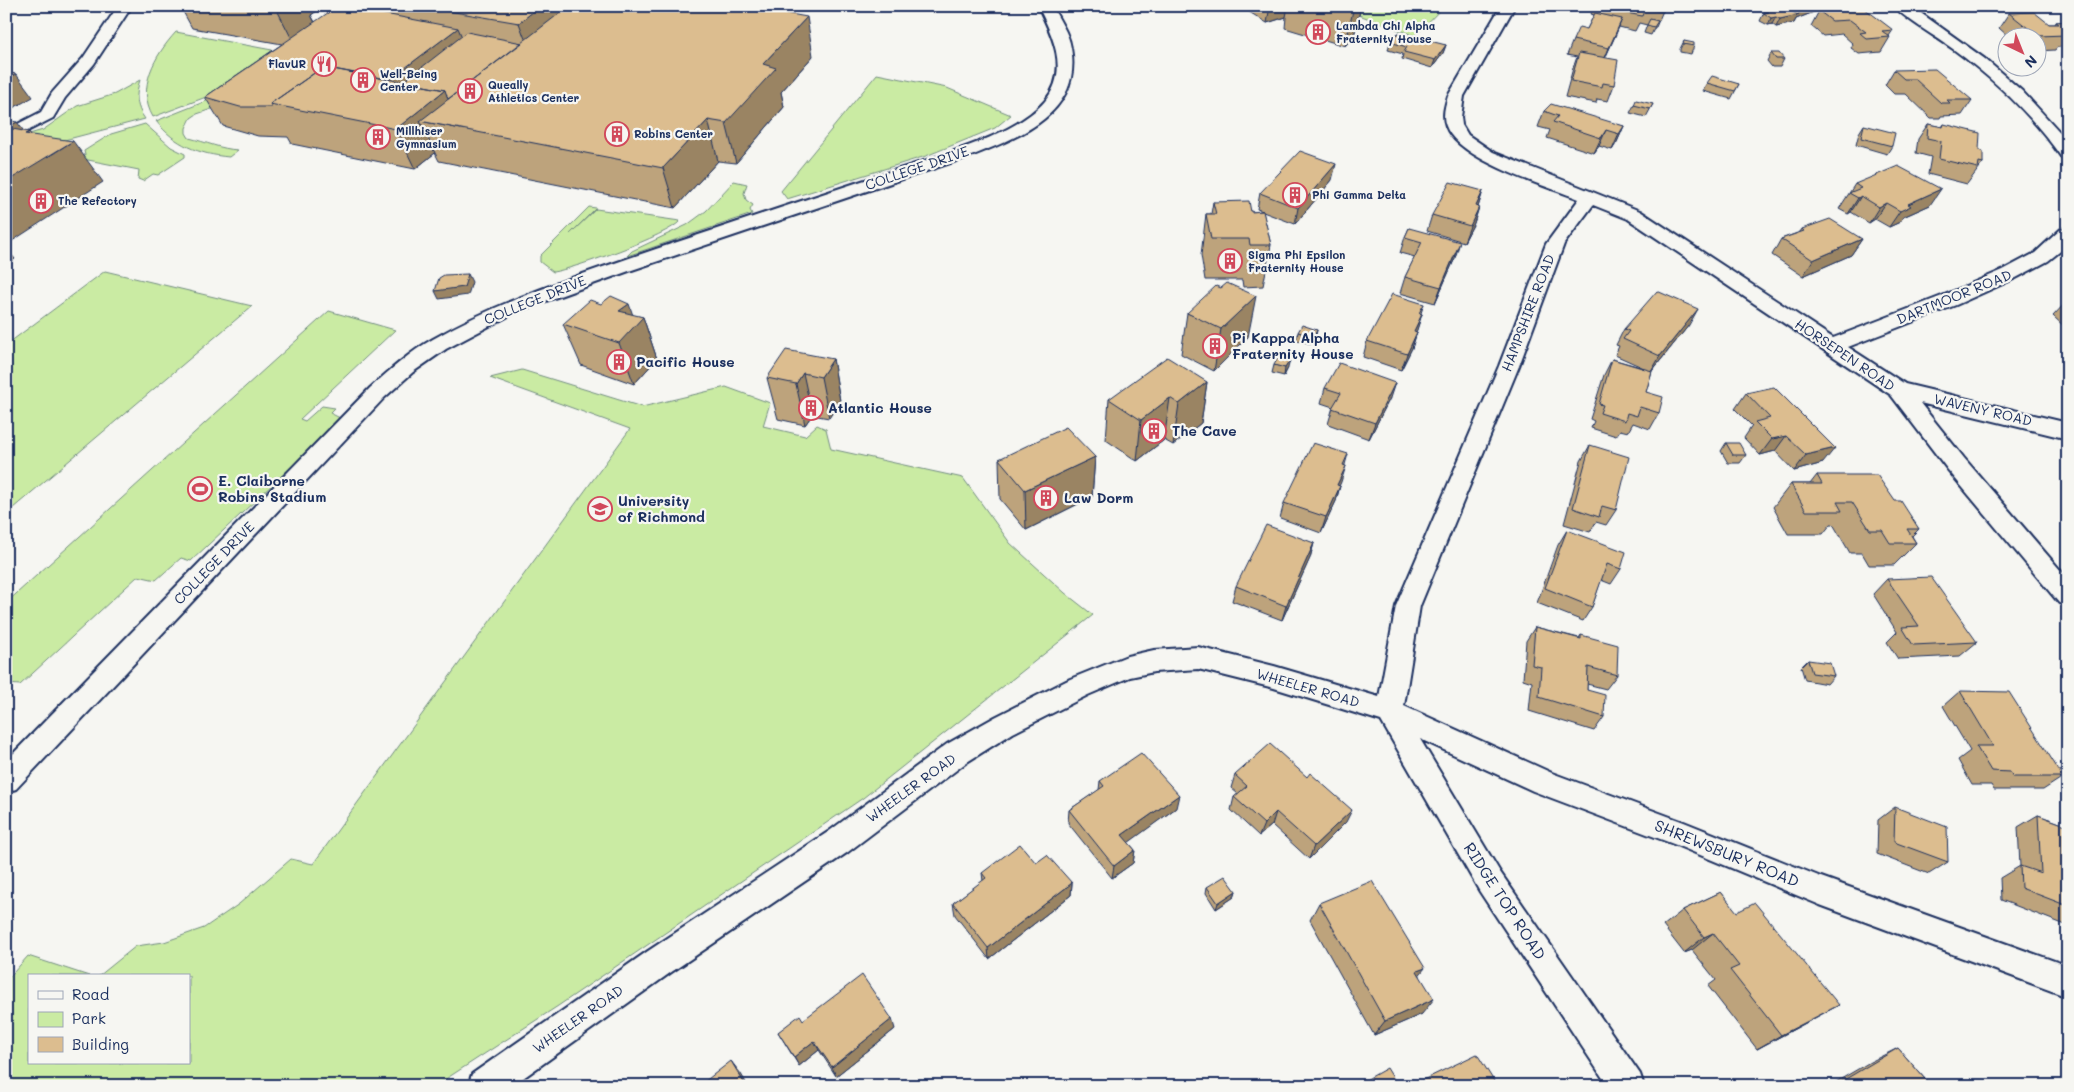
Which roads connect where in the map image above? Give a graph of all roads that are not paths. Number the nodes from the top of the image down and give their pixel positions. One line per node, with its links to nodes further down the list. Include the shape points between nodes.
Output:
1 (125, 6): 5 (street, via 89,61 46,115)
2 (1045, 6): 14 (street, COLLEGE DRIVE, via 1064,46 1065,74 1056,100 1015,131 965,152 519,304 465,329 406,367 377,393)
3 (1508, 6): 7 (street, via 1456,96 1451,112 1453,126 1468,145 1487,156)
4 (1901, 6): 6 (street, via 1943,34 2004,84 2034,112)
5 (6, 137)
6 (2068, 154)
7 (1590, 196): 9 (street, HORSEPEN ROAD, via 1634,215); 13 (street, HAMPSHIRE ROAD, via 1555,244 1509,366 1408,606)
8 (2068, 233): 9 (street, DARTMOOR ROAD, via 2055,247 2023,268 1956,298)
9 (1831, 346): 10 (street, HORSEPEN ROAD)
10 (1898, 390): 11 (street, WAVENY ROAD); 12 (street, HORSEPEN ROAD)
11 (2068, 431)
12 (2068, 596)
13 (1390, 712): 15 (street, SHREWSBURY ROAD, via 1543,782 1820,891); 16 (street, WHEELER ROAD, via 1198,658 1154,661 1127,667 1004,725 957,754 838,842 659,962); 17 (street, RIDGE TOP ROAD, via 1490,882)
14 (6, 780)
15 (2068, 982)
16 (484, 1086)
17 (1628, 1086)

